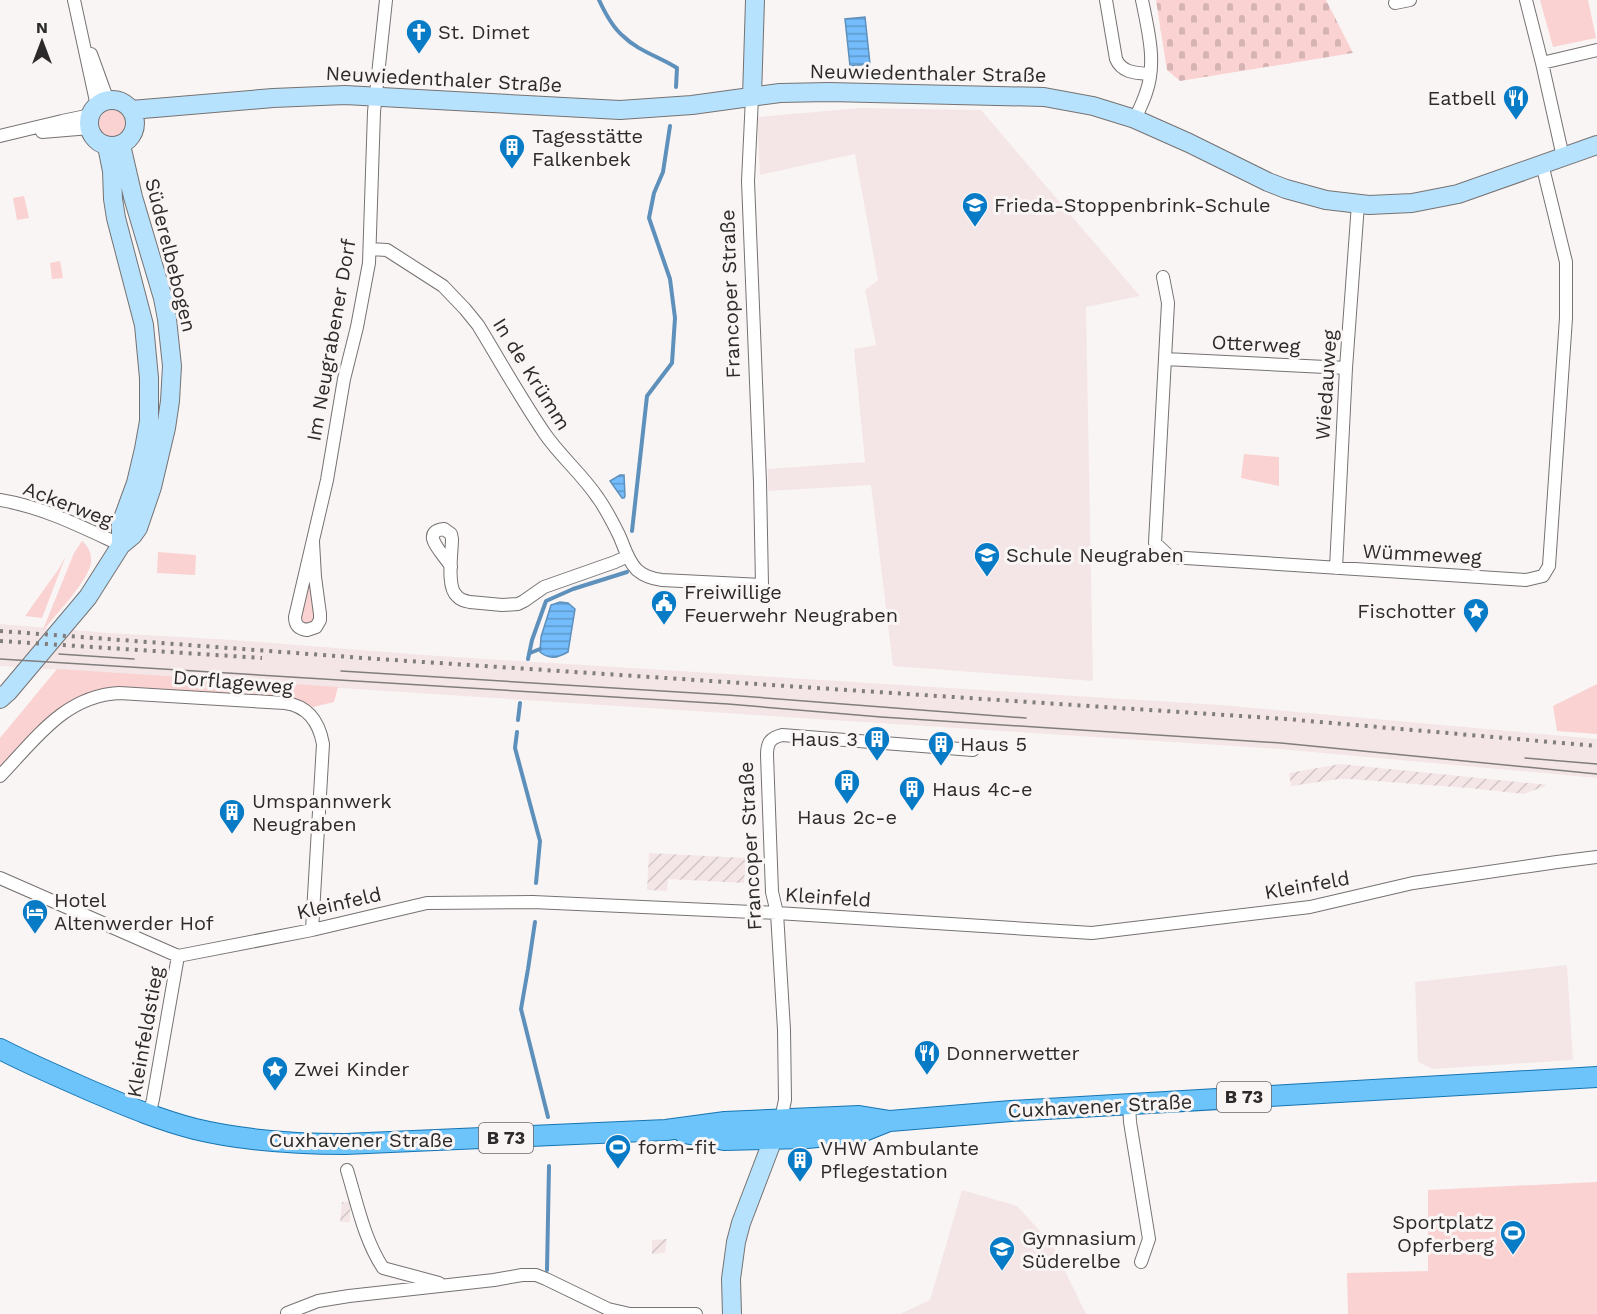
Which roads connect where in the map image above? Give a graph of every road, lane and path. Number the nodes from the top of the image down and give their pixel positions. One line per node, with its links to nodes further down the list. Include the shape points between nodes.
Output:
1 (74, 0): 14 (street, via 100,76)
2 (386, 0): 12 (street, Im Neugrabener Dorf)
3 (755, 0): 13 (main road, Francoper Straße)
4 (1106, 0): 11 (street, via 1119,65 1128,71)
5 (1142, 0): 11 (street)
6 (1410, 0): 8 (street)
7 (1526, 0): 10 (street)
8 (1395, 3)
9 (1597, 50): 10 (street)
10 (1542, 63): 20 (street)
11 (1150, 74): 16 (street)
12 (376, 96): 13 (main road, Neuwiedenthaler Straße, via 620,110); 15 (main road, Neuwiedenthaler Straße, via 318,95); 23 (street, Im Neugrabener Dorf)
13 (752, 97): 16 (main road, Neuwiedenthaler Straße, via 829,92 1044,97); 33 (street, Francoper Straße, via 748,181)
14 (96, 113): 15 (main road, via 121,102); 17 (street); 18 (main road, via 96,139)
15 (133, 115): 18 (main road, via 132,135 128,141)
16 (1135, 119): 22 (main road, Neuwiedenthaler Straße, via 1286,189)
17 (0, 136)
18 (114, 145): 29 (main road, Süderelbebogen, via 113,199 144,325 149,378 144,449 121,524)
19 (1597, 145): 20 (main road, Neuwiedenthaler Straße)
20 (1563, 157): 21 (main road, Neuwiedenthaler Straße)
21 (1542, 164): 22 (main road, Neuwiedenthaler Straße, via 1429,201); 32 (street, Wümmeweg, via 1566,262 1566,318 1549,566 1543,576 1526,580)
22 (1358, 204): 26 (street, Wiedauweg)
23 (370, 249): 28 (street, Im Neugrabener Dorf); 30 (street, In de Krümm, via 387,250 443,286 465,309 545,434 597,497)
24 (1163, 277): 25 (street, Wümmeweg, via 1168,303)
25 (1165, 359): 26 (street, Otterweg); 32 (street, Wümmeweg, via 1155,543 1170,557)
26 (1346, 368): 32 (street, Wiedauweg)
27 (0, 500): 29 (street, Ackerweg, via 55,516)
28 (313, 542): 28 (street, Im Neugrabener Dorf, via 295,617 298,627 304,630 315,628 320,618)
29 (121, 545): 34 (main road, Süderelbebogen, via 88,597)
30 (628, 556): 31 (street, via 544,587 511,605 459,598 451,584); 33 (street, In de Krümm, via 639,572 656,580)
31 (451, 567)
32 (1336, 568)
33 (762, 585)
34 (3, 699)
35 (974, 750): 39 (street, Francoper Straße, via 776,738 767,746 767,755 772,892)
36 (0, 777): 40 (street, Dorflageweg, via 58,716 102,694 274,702 300,707 314,720 323,744)
37 (1597, 858): 39 (street, Kleinfeld, via 1413,883 1310,907 1092,933)
38 (0, 878): 41 (street)
39 (777, 913): 40 (street, Kleinfeld, via 533,902 422,904); 46 (street, Francoper Straße, via 785,1083)
40 (312, 930): 41 (street, Kleinfeld)
41 (178, 956): 45 (street, Kleinfeldstieg)
42 (0, 1049): 45 (main road, Cuxhavener Straße / B 73)
43 (1597, 1077): 44 (main road, Cuxhavener Straße / B 73)
44 (1129, 1104): 47 (main road, Cuxhavener Straße / B 73); 51 (street, via 1149,1239)
45 (149, 1116): 48 (main road, Cuxhavener Straße / B 73, via 219,1134 303,1144)
46 (781, 1119): 47 (main road, Cuxhavener Straße / B 73, via 859,1116); 48 (main road, Cuxhavener Straße / B 73); 49 (main road)
47 (890, 1121): 49 (main road, Cuxhavener Straße / B 73, via 859,1133)
48 (666, 1130): 49 (main road, Cuxhavener Straße / B 73, via 724,1140)
49 (773, 1140): 55 (main road, via 736,1242)
50 (347, 1170): 52 (street, via 375,1257 383,1268)
51 (1141, 1262)
52 (447, 1284): 53 (street, via 318,1301); 54 (street, via 536,1275 608,1309 630,1314)
53 (287, 1313)
54 (696, 1314)
55 (732, 1314)

